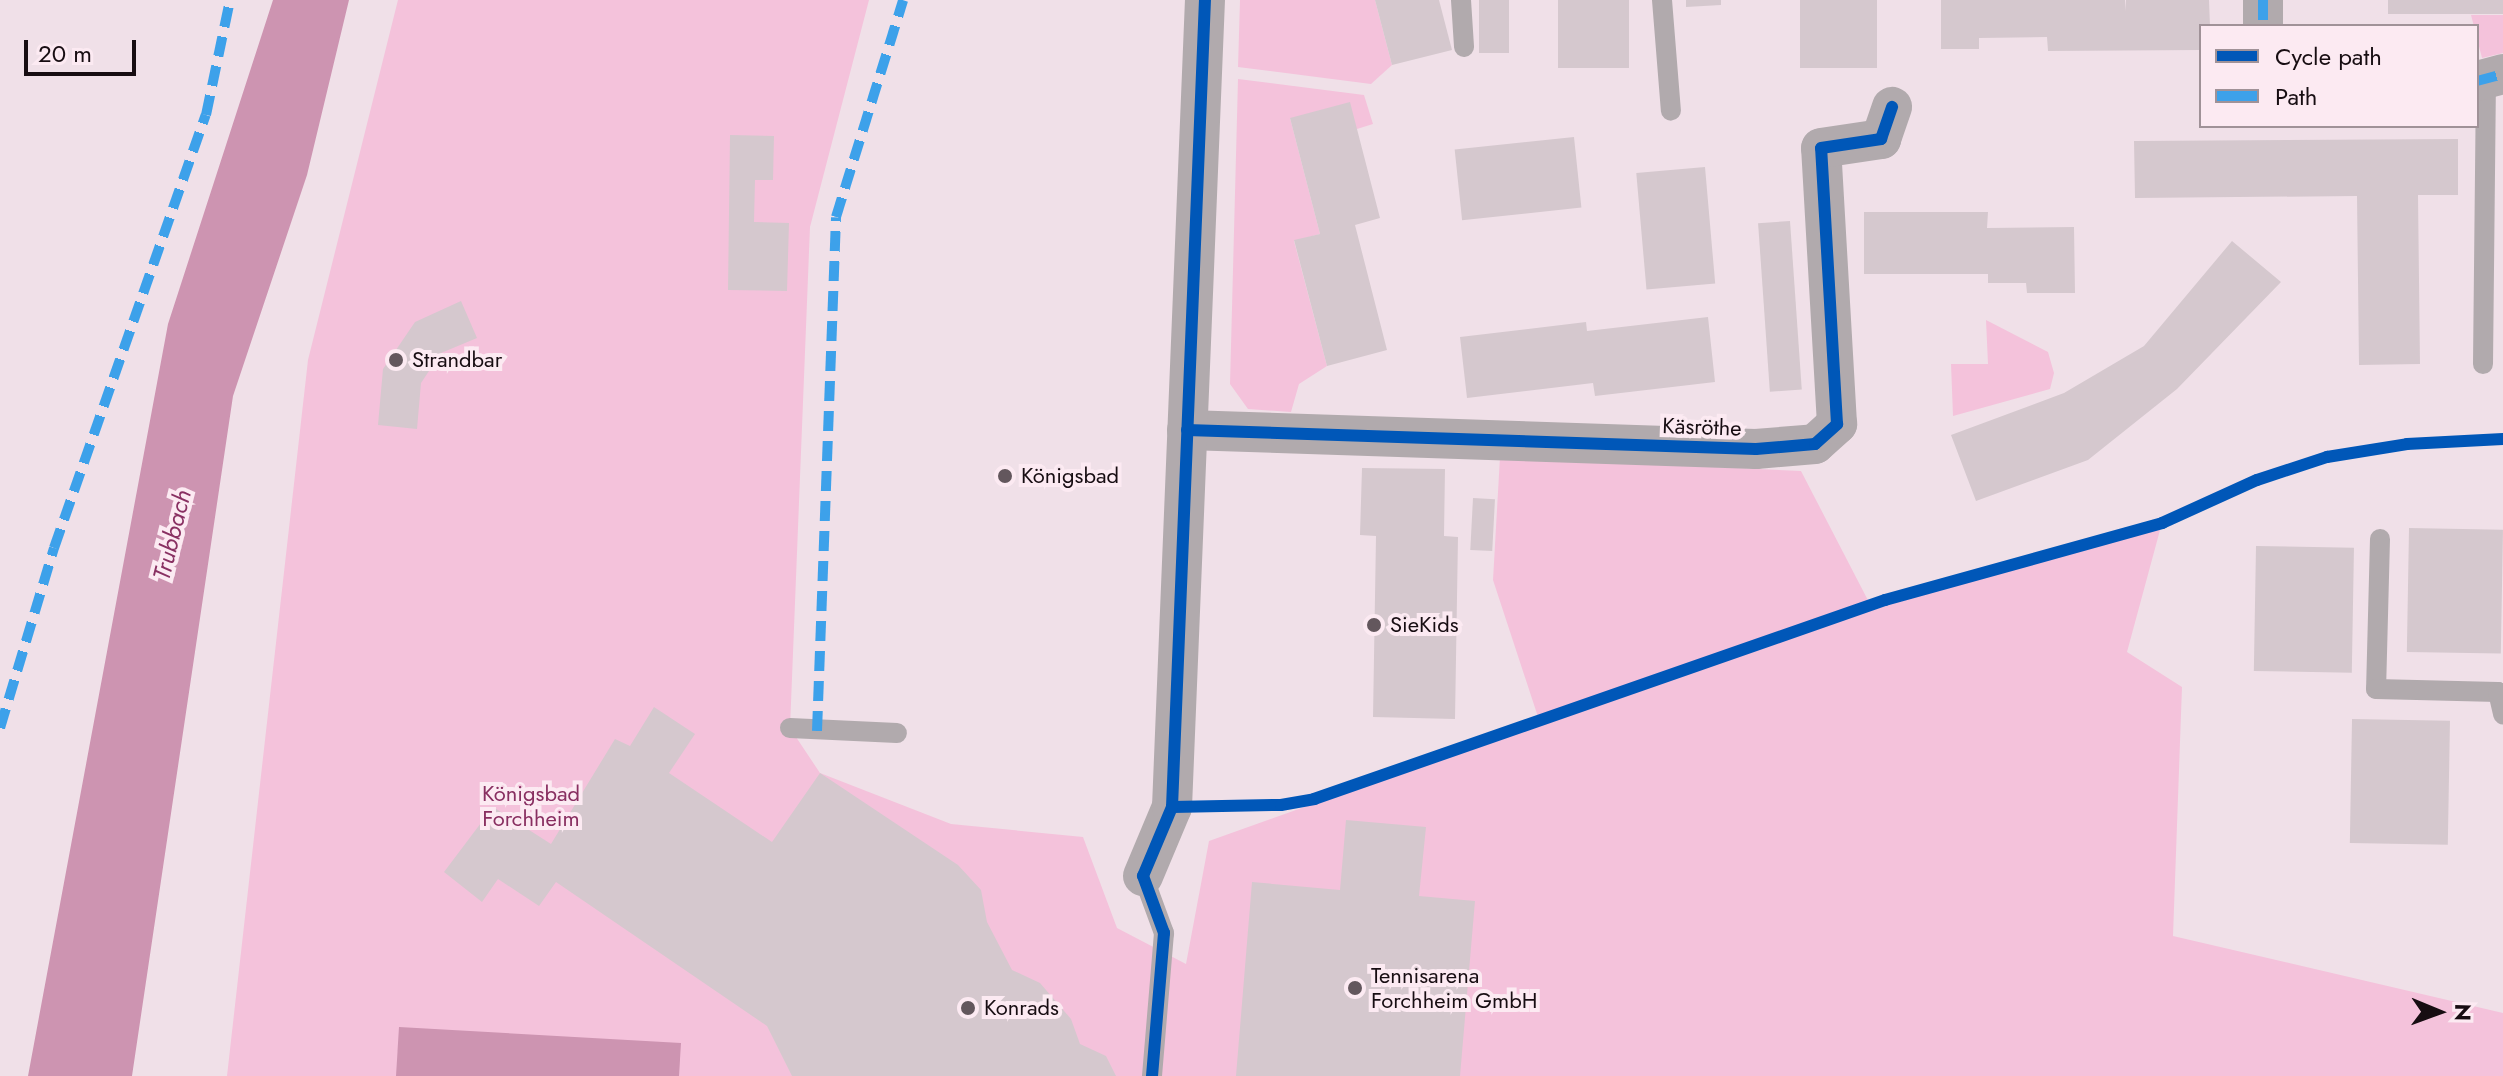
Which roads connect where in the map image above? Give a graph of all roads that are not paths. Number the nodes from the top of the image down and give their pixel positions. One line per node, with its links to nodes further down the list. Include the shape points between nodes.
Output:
1 (1205, 0): 11 (street)
2 (1461, 0): 6 (lane)
3 (1662, 0): 9 (lane)
4 (2263, 0): 5 (street)
5 (2263, 24)
6 (1464, 47)
7 (2489, 78): 10 (lane)
8 (1892, 107): 11 (street, Käsröthe, via 1881,139 1821,148 1837,424 1815,444 1756,449)
9 (1671, 111)
10 (2483, 364)
11 (1187, 430): 16 (street, via 1172,807)
12 (2380, 539): 13 (lane, via 2376,689 2498,692)
13 (2503, 714)
14 (790, 728): 15 (lane)
15 (897, 733)
16 (1143, 876): 17 (lane, via 1164,933)
17 (1152, 1076)

